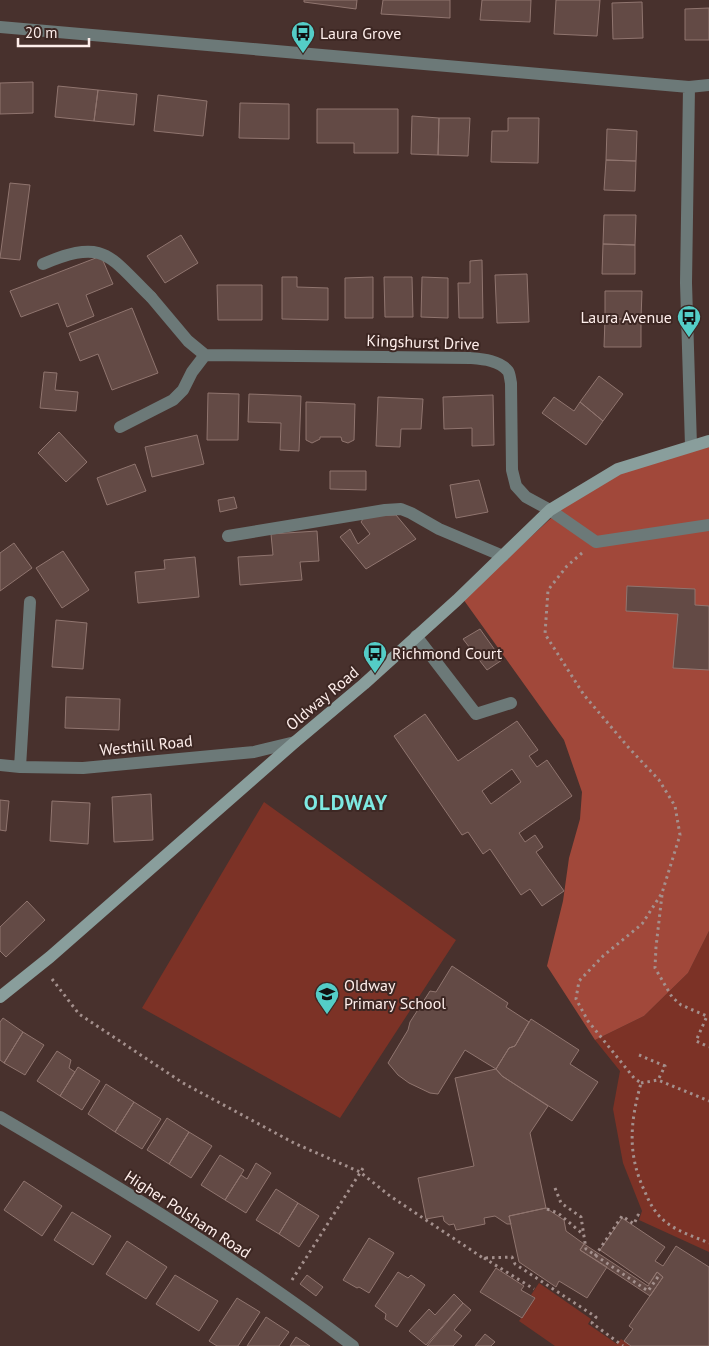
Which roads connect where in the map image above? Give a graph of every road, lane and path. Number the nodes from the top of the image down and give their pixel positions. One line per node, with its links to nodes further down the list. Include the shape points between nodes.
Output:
1 (0, 27): 3 (street)
2 (709, 85): 3 (street)
3 (689, 88): 8 (street, via 686,284)
4 (43, 264): 5 (street, via 79,251 103,253 118,264 188,341)
5 (205, 355): 6 (street, via 173,400); 9 (street, Kingshurst Drive, via 470,358 498,363 508,371 511,383 512,470 516,486 526,497)
6 (120, 426)
7 (709, 441): 8 (street, Oldway Road)
8 (691, 446): 9 (street, Oldway Road, via 618,469)
9 (550, 510): 12 (street); 13 (street, Oldway Road)
10 (709, 525): 12 (street)
11 (228, 536): 13 (street, via 401,509)
12 (596, 542): 20 (path, via 567,566 548,590 545,634 584,695 659,780 674,806 680,834)
13 (503, 556): 15 (street, Oldway Road)
14 (30, 602): 19 (street)
15 (416, 636): 16 (street, via 476,714); 17 (street, Oldway Road)
16 (511, 703)
17 (295, 742): 19 (street, Westhill Road, via 254,752 82,768); 21 (street, Oldway Road)
18 (0, 765): 19 (street, Westhill Road)
19 (20, 767)
20 (662, 892): 23 (path, via 655,968 672,998); 27 (path, via 642,924 603,956 579,982 576,1000 588,1021)
21 (38, 967): 22 (street, Oldway Road); 31 (path, via 55,982 79,1014 160,1069 278,1135)
22 (0, 997)
23 (708, 1016): 24 (path, via 696,1041)
24 (709, 1047)
25 (639, 1054): 26 (path, via 665,1066)
26 (658, 1080): 27 (path); 28 (path)
27 (641, 1083): 36 (path, via 631,1139 640,1183 652,1209 667,1223)
28 (709, 1102)
29 (0, 1117): 41 (street, Higher Polsham Road, via 186,1231)
30 (365, 1165): 31 (path)
31 (360, 1172): 38 (path); 41 (path)
32 (555, 1188): 35 (path, via 561,1203 581,1217)
33 (547, 1209): 35 (path, via 558,1213)
34 (640, 1216): 37 (path, via 634,1224 622,1216)
35 (584, 1235): 37 (path, via 585,1250)
36 (709, 1243)
37 (595, 1256): 39 (path, via 648,1291)
38 (483, 1258): 40 (path); 43 (path, via 512,1257 515,1264 596,1317 592,1324)
39 (660, 1274)
40 (534, 1289)
41 (282, 1295): 42 (street, Higher Polsham Road)
42 (353, 1346)
43 (623, 1346)

